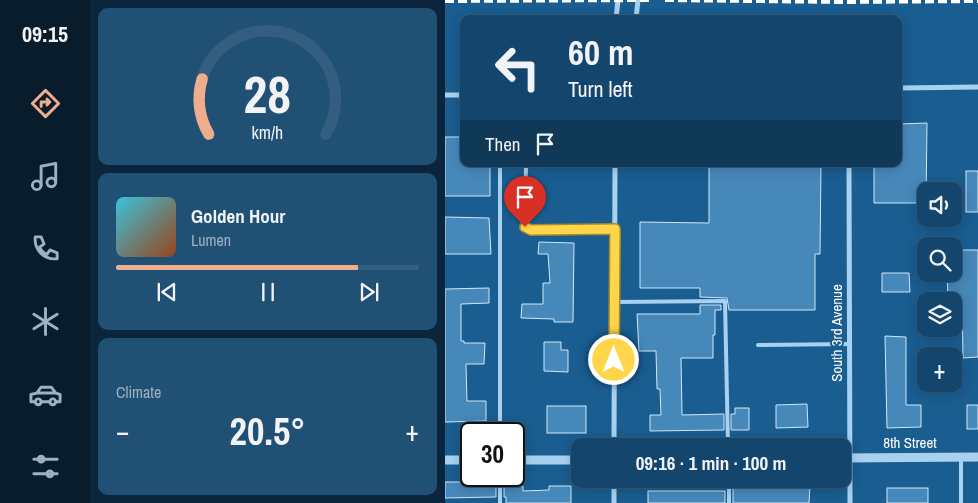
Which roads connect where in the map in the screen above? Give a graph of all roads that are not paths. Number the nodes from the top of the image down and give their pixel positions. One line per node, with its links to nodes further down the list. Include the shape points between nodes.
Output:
1 (618, 0): 3 (street)
2 (638, 0): 4 (street)
3 (616, 15)
4 (636, 15)
5 (978, 87): 6 (street)
6 (902, 88)
7 (445, 95): 8 (street)
8 (460, 95)
9 (500, 167): 17 (lane)
10 (526, 167): 13 (lane, via 525,227 531,230)
11 (615, 167): 13 (street)
12 (849, 167): 15 (street, South 3rd Avenue)
13 (615, 229): 14 (street)
14 (615, 302): 18 (street); 19 (lane, via 725,301)
15 (850, 344): 16 (lane); 20 (street, South 3rd Avenue)
16 (758, 345)
17 (500, 422)
18 (614, 438)
19 (729, 438)
20 (847, 438)
21 (851, 457): 22 (street, 8th Street)
22 (961, 457): 23 (street, 8th Street); 36 (lane)
23 (978, 457)
24 (445, 460): 25 (street)
25 (460, 460)
26 (525, 460): 27 (street)
27 (571, 460)
28 (500, 487): 32 (lane)
29 (614, 488): 33 (street)
30 (729, 488): 34 (lane)
31 (849, 488): 35 (street, South 3rd Avenue)
32 (500, 503)
33 (614, 503)
34 (729, 503)
35 (850, 503)
36 (961, 503)

